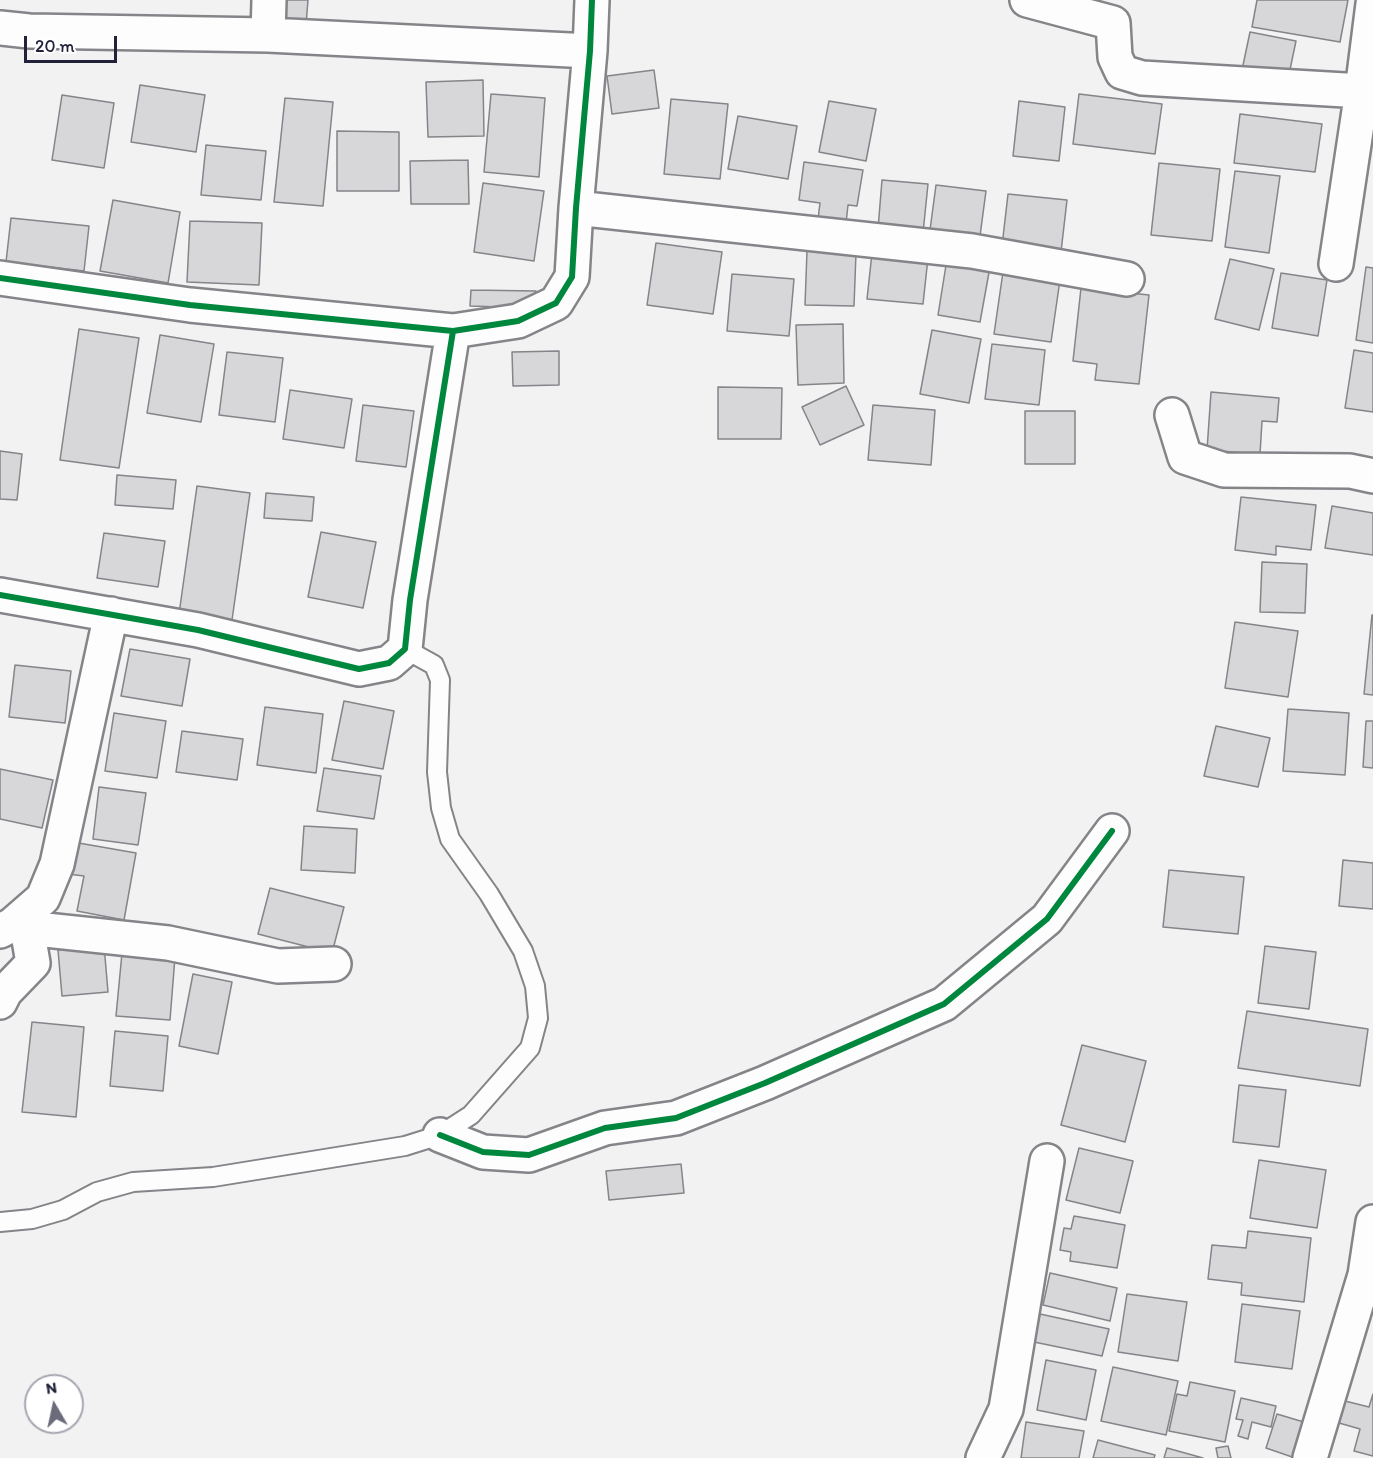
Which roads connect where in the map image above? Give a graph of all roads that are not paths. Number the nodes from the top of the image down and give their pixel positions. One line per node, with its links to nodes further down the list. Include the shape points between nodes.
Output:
1 (269, 0): 7 (street)
2 (592, 0): 8 (street)
3 (1027, 0): 5 (street)
4 (1373, 4): 9 (street)
5 (1118, 12): 9 (street, via 1115,57 1122,72 1142,78)
6 (0, 28): 7 (street, via 29,32)
7 (268, 35): 8 (street)
8 (590, 51): 10 (street)
9 (1362, 91): 11 (street)
10 (576, 208): 13 (street, via 972,251); 14 (street, via 572,277 556,303 518,321)
11 (1336, 264)
12 (0, 278): 14 (street, via 190,305)
13 (1127, 279)
14 (453, 332): 19 (street)
15 (1172, 415): 16 (street, via 1185,457 1224,470 1350,471)
16 (1373, 476)
17 (0, 594): 18 (street)
18 (111, 614): 19 (street, via 198,630 360,669 389,663); 21 (street, via 57,864 43,898)
19 (405, 649): 24 (lane, via 434,665 440,680 437,772 441,808 450,839 523,951 535,986 538,1018 530,1048 471,1115)
20 (1112, 831): 24 (street, via 1047,919 944,1004 676,1118 605,1128 529,1155 483,1152)
21 (0, 931)
22 (334, 964): 23 (street, via 278,966 168,943 27,928 33,963)
23 (0, 1002)
24 (440, 1135): 26 (lane, via 405,1146 213,1177 133,1182 97,1192 63,1210 32,1220)
25 (1047, 1161): 28 (street, via 1006,1409)
26 (0, 1222)
27 (1373, 1222): 29 (street, via 1365,1275)
28 (983, 1458)
29 (1310, 1458)

